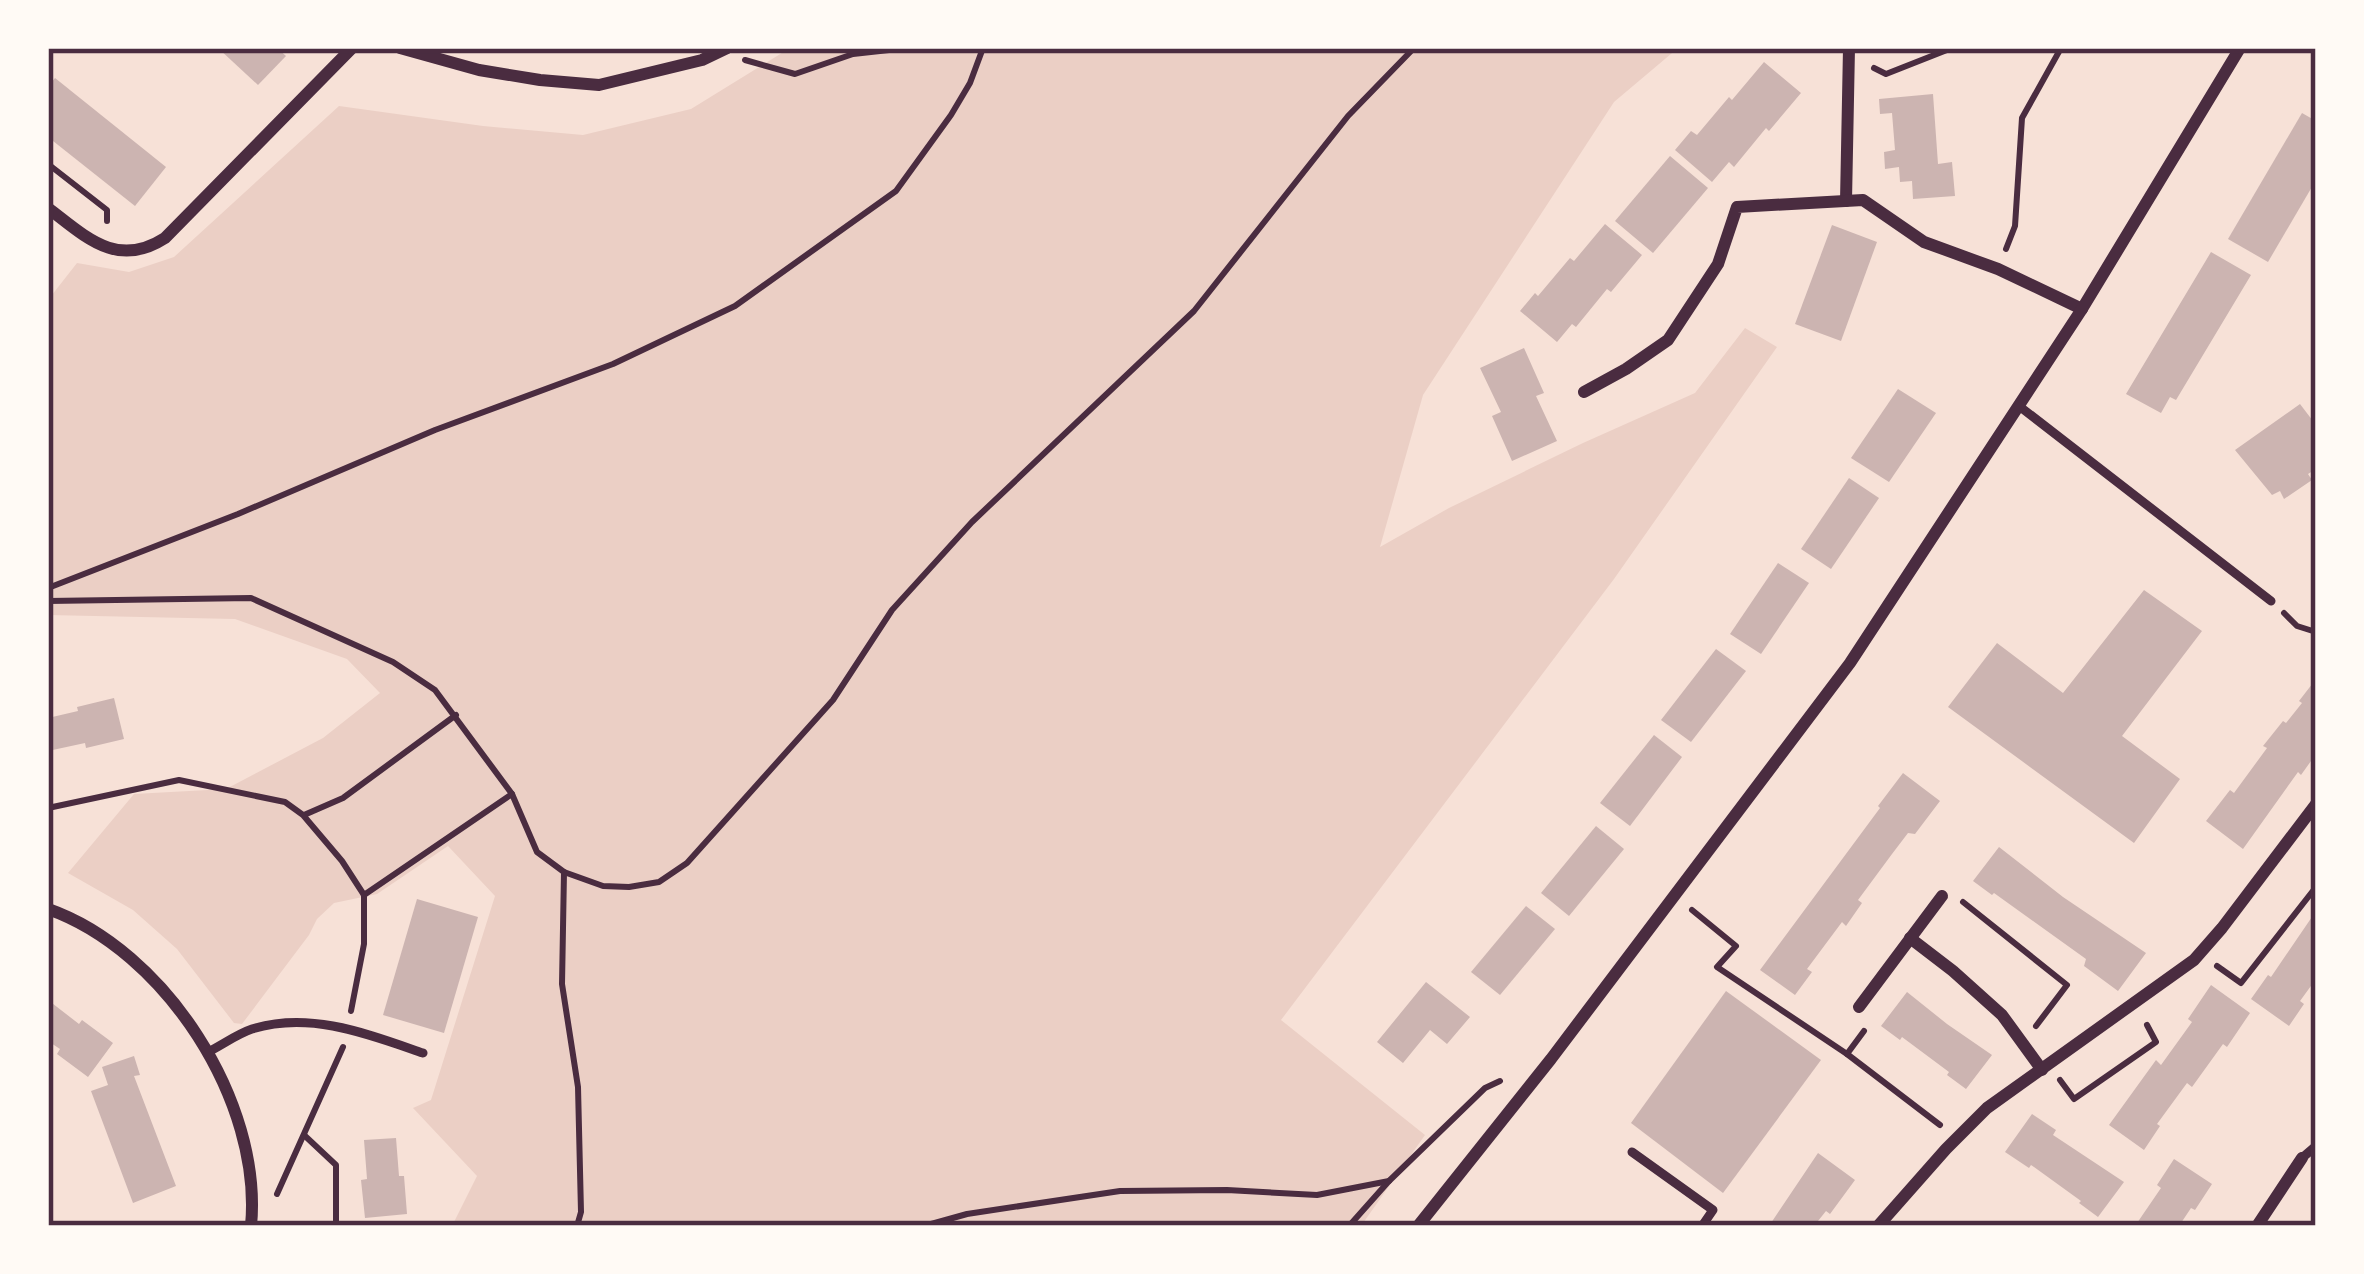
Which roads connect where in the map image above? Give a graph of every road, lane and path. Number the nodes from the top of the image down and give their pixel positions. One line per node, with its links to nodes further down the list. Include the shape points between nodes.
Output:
1 (352, 48): 14 (street, via 165,238 149,249)
2 (400, 48): 9 (street, via 479,70 598,85)
3 (907, 48): 9 (path, via 853,54 795,74)
4 (983, 48): 19 (path, via 951,115 896,191 735,306 614,364)
5 (1414, 48): 28 (path, via 1348,116 1194,311 972,522 892,610 832,700 687,863 659,882 629,887)
6 (1952, 48): 10 (path, via 1886,74)
7 (2062, 48): 15 (path, via 2022,118 2015,226)
8 (2240, 48): 16 (street)
9 (723, 50)
10 (1849, 52): 12 (street)
11 (48, 164): 14 (path, via 107,210)
12 (1846, 201): 15 (street, via 1863,200 1924,242); 17 (street, via 1738,207 1718,264 1668,340)
13 (48, 208): 14 (street)
14 (105, 248)
15 (1998, 269): 16 (street)
16 (2082, 309): 18 (street)
17 (1584, 392)
18 (2019, 406): 20 (lane); 55 (street, via 1837,681)
19 (48, 588)
20 (2271, 601): 22 (path)
21 (48, 602): 23 (path, via 251,598 393,662 435,690)
22 (2316, 632)
23 (455, 716): 24 (path); 27 (path, via 343,799)
24 (512, 794): 28 (path, via 537,851); 30 (path)
25 (2316, 804): 35 (street)
26 (48, 808): 27 (path, via 179,780 285,802)
27 (303, 815): 30 (path)
28 (564, 872): 52 (path, via 562,984 578,1087)
29 (2316, 887): 35 (path, via 2240,983)
30 (364, 895): 38 (path, via 364,944)
31 (1942, 896): 34 (street); 39 (path, via 1948,890 2067,985)
32 (48, 909): 40 (street, via 124,951)
33 (1712, 926): 45 (path, via 1736,946 1717,967)
34 (1910, 938): 37 (street); 39 (street)
35 (2200, 954): 36 (street)
36 (2135, 1004): 42 (street); 42 (path, via 2156,1042 2074,1099)
37 (1859, 1006)
38 (347, 1028): 40 (lane, via 291,1023 250,1030); 41 (lane); 44 (path)
39 (2023, 1043): 42 (street)
40 (208, 1052): 50 (street, via 239,1119)
41 (423, 1053)
42 (2042, 1070): 45 (street)
43 (1502, 1081): 49 (path, via 1485,1088)
44 (304, 1135): 50 (path, via 278,1192); 51 (path, via 336,1165)
45 (1958, 1138): 57 (street)
46 (2316, 1146): 48 (lane)
47 (1632, 1152): 56 (lane, via 1713,1210)
48 (2302, 1159): 58 (street)
49 (1389, 1181): 53 (path, via 1317,1195 1120,1191); 54 (path)
50 (251, 1221)
51 (336, 1226)
52 (577, 1226)
53 (924, 1226)
54 (1348, 1226)
55 (1418, 1226)
56 (1702, 1226)
57 (1878, 1226)
58 (2257, 1226)

